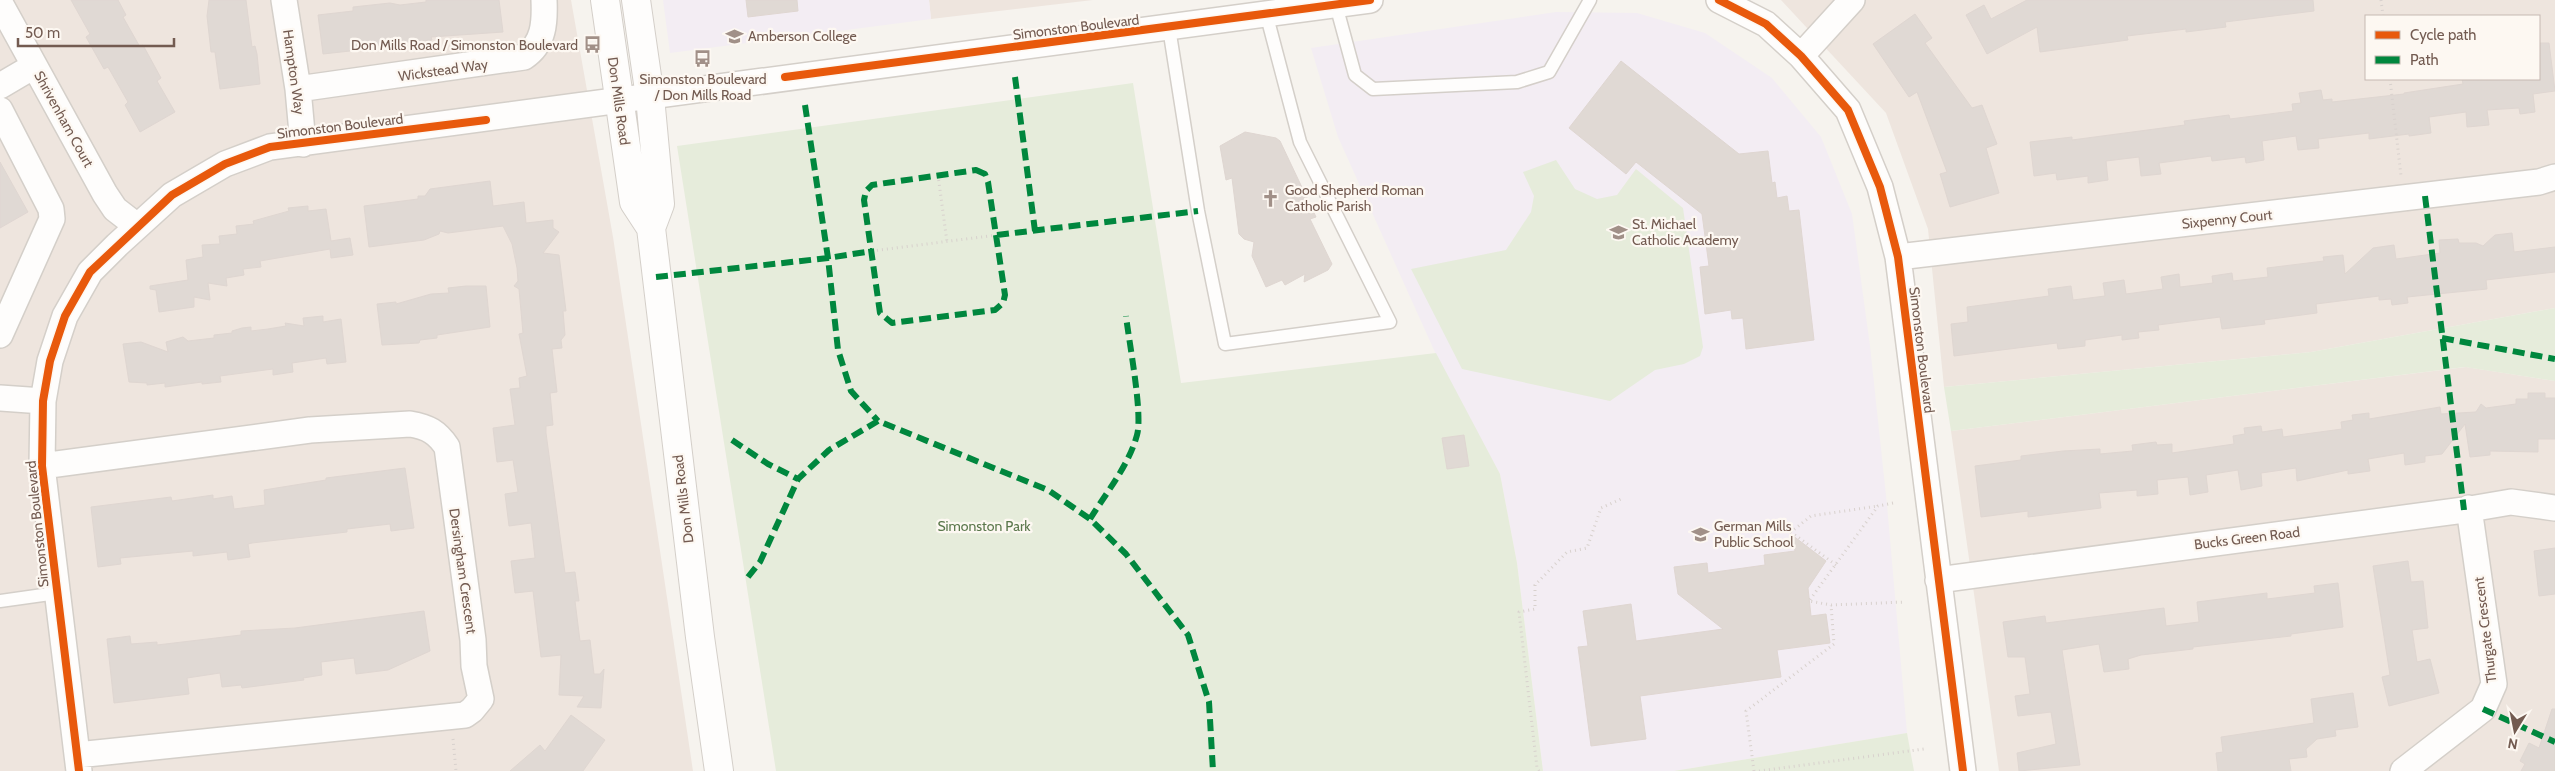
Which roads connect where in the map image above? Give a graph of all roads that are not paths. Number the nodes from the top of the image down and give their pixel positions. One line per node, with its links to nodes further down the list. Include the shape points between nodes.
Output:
1 (284, 0): 16 (street, Hampton Way)
2 (544, 0): 16 (street, Wickstead Way, via 541,38 535,49 524,57)
3 (605, 0): 18 (main road, Don Mills Road)
4 (636, 0): 17 (main road, Don Mills Road)
5 (1370, 0): 10 (street, Simonston Boulevard)
6 (1590, 0): 10 (lane, via 1549,72 1517,82 1373,89 1355,76)
7 (1719, 0): 13 (street, Simonston Boulevard, via 1766,24)
8 (1852, 0): 13 (street)
9 (0, 3): 14 (street, Shrivenham Court)
10 (1336, 5): 11 (street, Simonston Boulevard)
11 (1266, 13): 12 (street, Simonston Boulevard); 12 (lane, via 1300,142 1390,322 1225,344 1198,211)
12 (1169, 28): 17 (street, Simonston Boulevard)
13 (1801, 56): 24 (street, Simonston Boulevard, via 1848,110 1880,186)
14 (34, 66): 15 (street); 22 (street, Shrivenham Court, via 114,209)
15 (0, 86)
16 (298, 89): 20 (street, Hampton Way)
17 (650, 97): 18 (street, Simonston Boulevard); 23 (main road, Don Mills Road, via 660,204)
18 (621, 102): 20 (street, Simonston Boulevard); 23 (main road, Don Mills Road, via 634,202)
19 (0, 110): 25 (street, via 51,209 52,219)
20 (303, 144): 22 (street, Simonston Boulevard, via 270,147 225,164 172,195)
21 (2555, 177): 24 (street, Sixpenny Court, via 2539,182 2404,199)
22 (137, 226): 27 (street, Simonston Boulevard, via 90,272 64,316 50,361)
23 (651, 228): 35 (main road, Don Mills Road, via 698,628)
24 (1898, 257): 31 (street, Simonston Boulevard)
25 (0, 334)
26 (0, 398): 27 (street)
27 (43, 401): 28 (street, Simonston Boulevard)
28 (42, 466): 32 (street, Simonston Boulevard); 34 (street, Dersingham Crescent, via 310,430 410,424 426,427 447,447 474,666 481,699 465,715)
29 (2469, 508): 30 (street, Bucks Green Road, via 2511,502); 31 (street, Bucks Green Road); 37 (street, Thurgate Crescent, via 2494,684 2483,709)
30 (2555, 508)
31 (1938, 580): 36 (street, Simonston Boulevard)
32 (57, 593): 33 (lane); 34 (street, Simonston Boulevard)
33 (0, 601)
34 (78, 763)
35 (719, 771)
36 (1963, 771)
37 (2402, 771)

